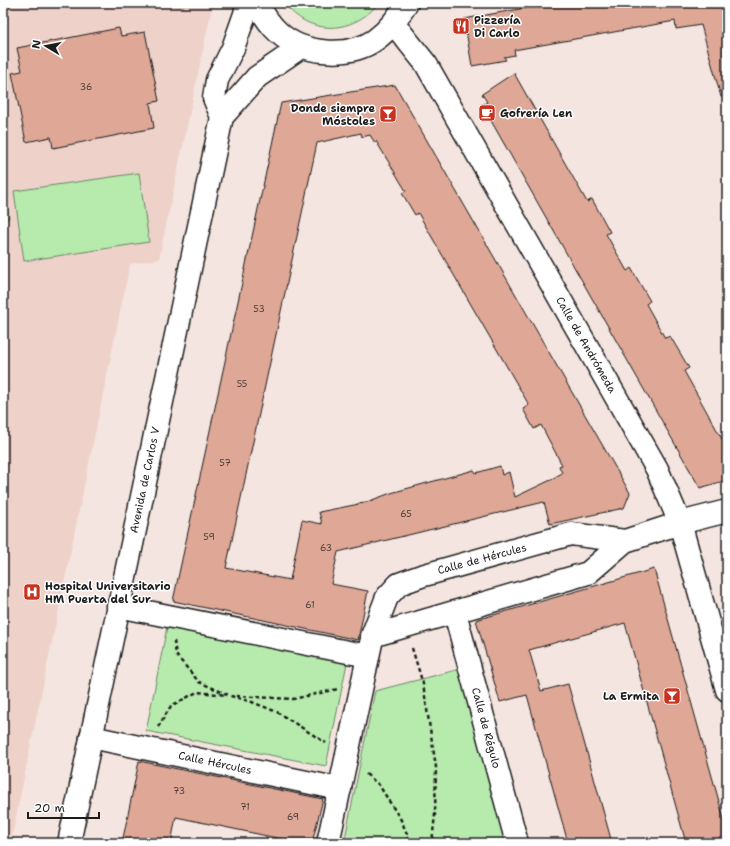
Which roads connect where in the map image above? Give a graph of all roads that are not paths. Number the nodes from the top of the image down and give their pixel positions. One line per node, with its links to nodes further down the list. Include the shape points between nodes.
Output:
1 (247, 3): 6 (street, via 233,48 217,80 214,98)
2 (257, 3): 5 (street, via 265,18 279,34)
3 (407, 3): 4 (street)
4 (394, 24): 5 (street, via 374,40 351,50 326,52); 8 (street, Calle de Andrómeda, via 426,64 657,469)
5 (301, 47): 6 (street, Avenida de Carlos V, via 256,77)
6 (222, 117): 10 (street, Avenida de Carlos V)
7 (727, 511): 8 (street, Calle de Hércules)
8 (680, 523): 9 (street, Calle de Hércules); 13 (street, Calle de Andrómeda)
9 (625, 541): 11 (street, Calle de Hércules, via 588,573); 12 (street, Calle de Hércules, via 572,534 399,584 387,597)
10 (118, 606): 12 (street, via 177,618); 14 (street, Avenida de Carlos V)
11 (455, 612): 12 (street, Calle de Hércules, via 406,626); 18 (street, Calle de Régulo)
12 (370, 646): 15 (street, Calle de Hércules)
13 (727, 690)
14 (90, 737): 15 (street, Calle Hércules); 16 (street, Avenida de Carlos V)
15 (340, 789): 17 (street, Calle de Hércules)
16 (69, 843)
17 (328, 843)
18 (517, 843)

